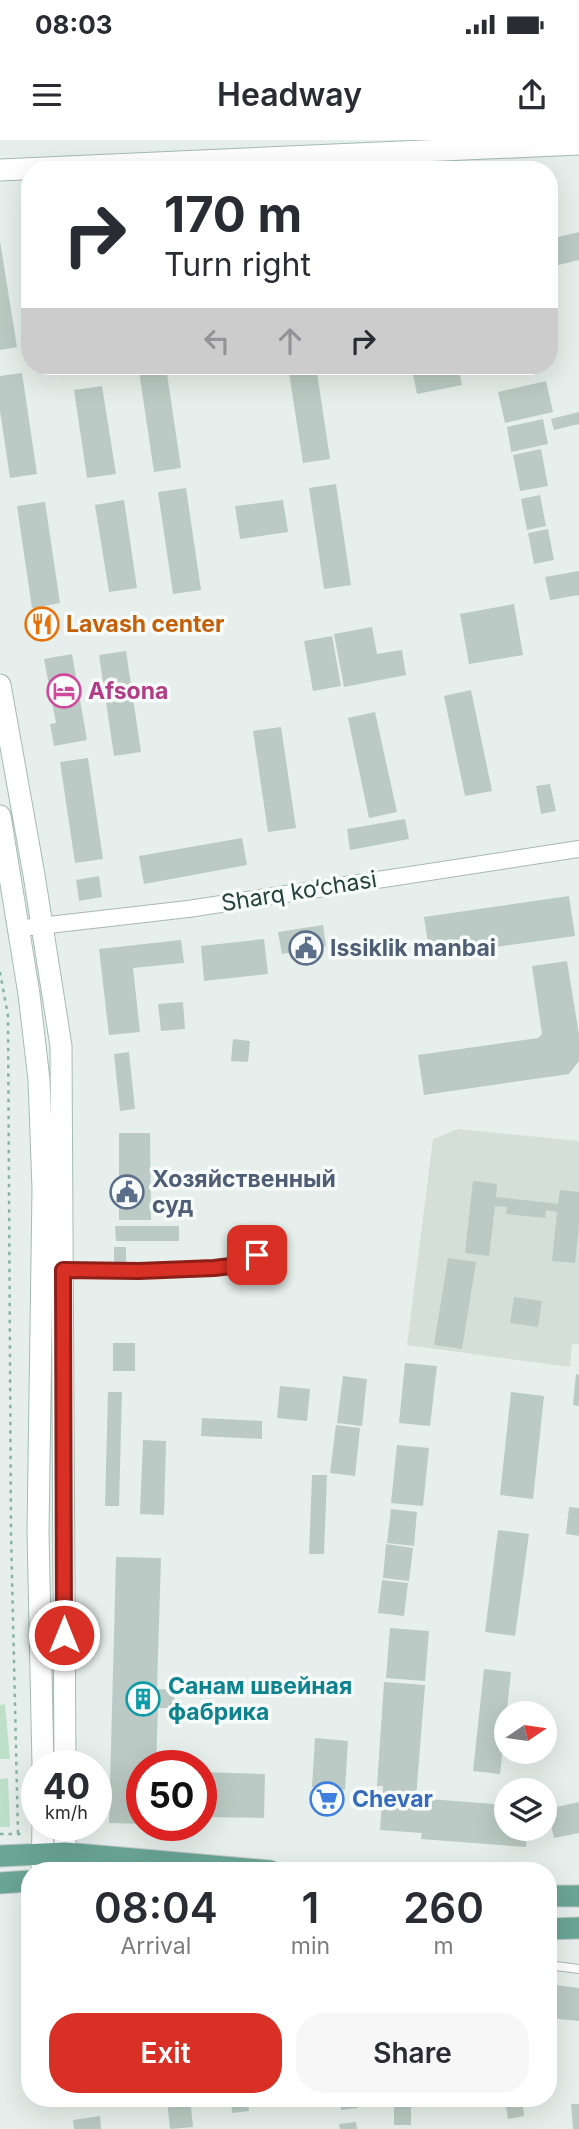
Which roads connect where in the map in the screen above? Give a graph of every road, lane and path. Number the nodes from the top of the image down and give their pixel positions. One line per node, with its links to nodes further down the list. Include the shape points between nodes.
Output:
1 (579, 144): 2 (main road)
2 (389, 146): 3 (main road)
3 (146, 161)
4 (21, 169): 5 (main road)
5 (0, 170)
6 (0, 685): 9 (main road)
7 (0, 816): 10 (main road)
8 (579, 849): 9 (street, Sharq ko‘chasi, via 188,909)
9 (41, 926): 10 (street, Sharq ko‘chasi); 15 (main road, via 61,1046)
10 (19, 928): 16 (main road, via 38,1080 43,1189 38,1532)
11 (0, 972): 12 (path)
12 (6, 1005): 13 (path); 19 (path)
13 (0, 1006)
14 (257, 1255): 15 (lane, via 214,1268)
15 (63, 1270): 17 (main road)
16 (43, 1750)
17 (65, 1750)
18 (21, 1832): 19 (path)
19 (18, 1833): 20 (path)
20 (0, 1834)
21 (38, 1841): 24 (main road)
22 (65, 1841): 25 (main road)
23 (0, 1856): 24 (main road)
24 (42, 1862): 25 (main road)
25 (65, 1862)
26 (21, 1881): 27 (main road)
27 (0, 1882)
28 (557, 1896): 29 (main road)
29 (579, 1896)
30 (579, 1928): 31 (main road)
31 (557, 1929)
32 (557, 1966): 33 (lane)
33 (579, 1969)

